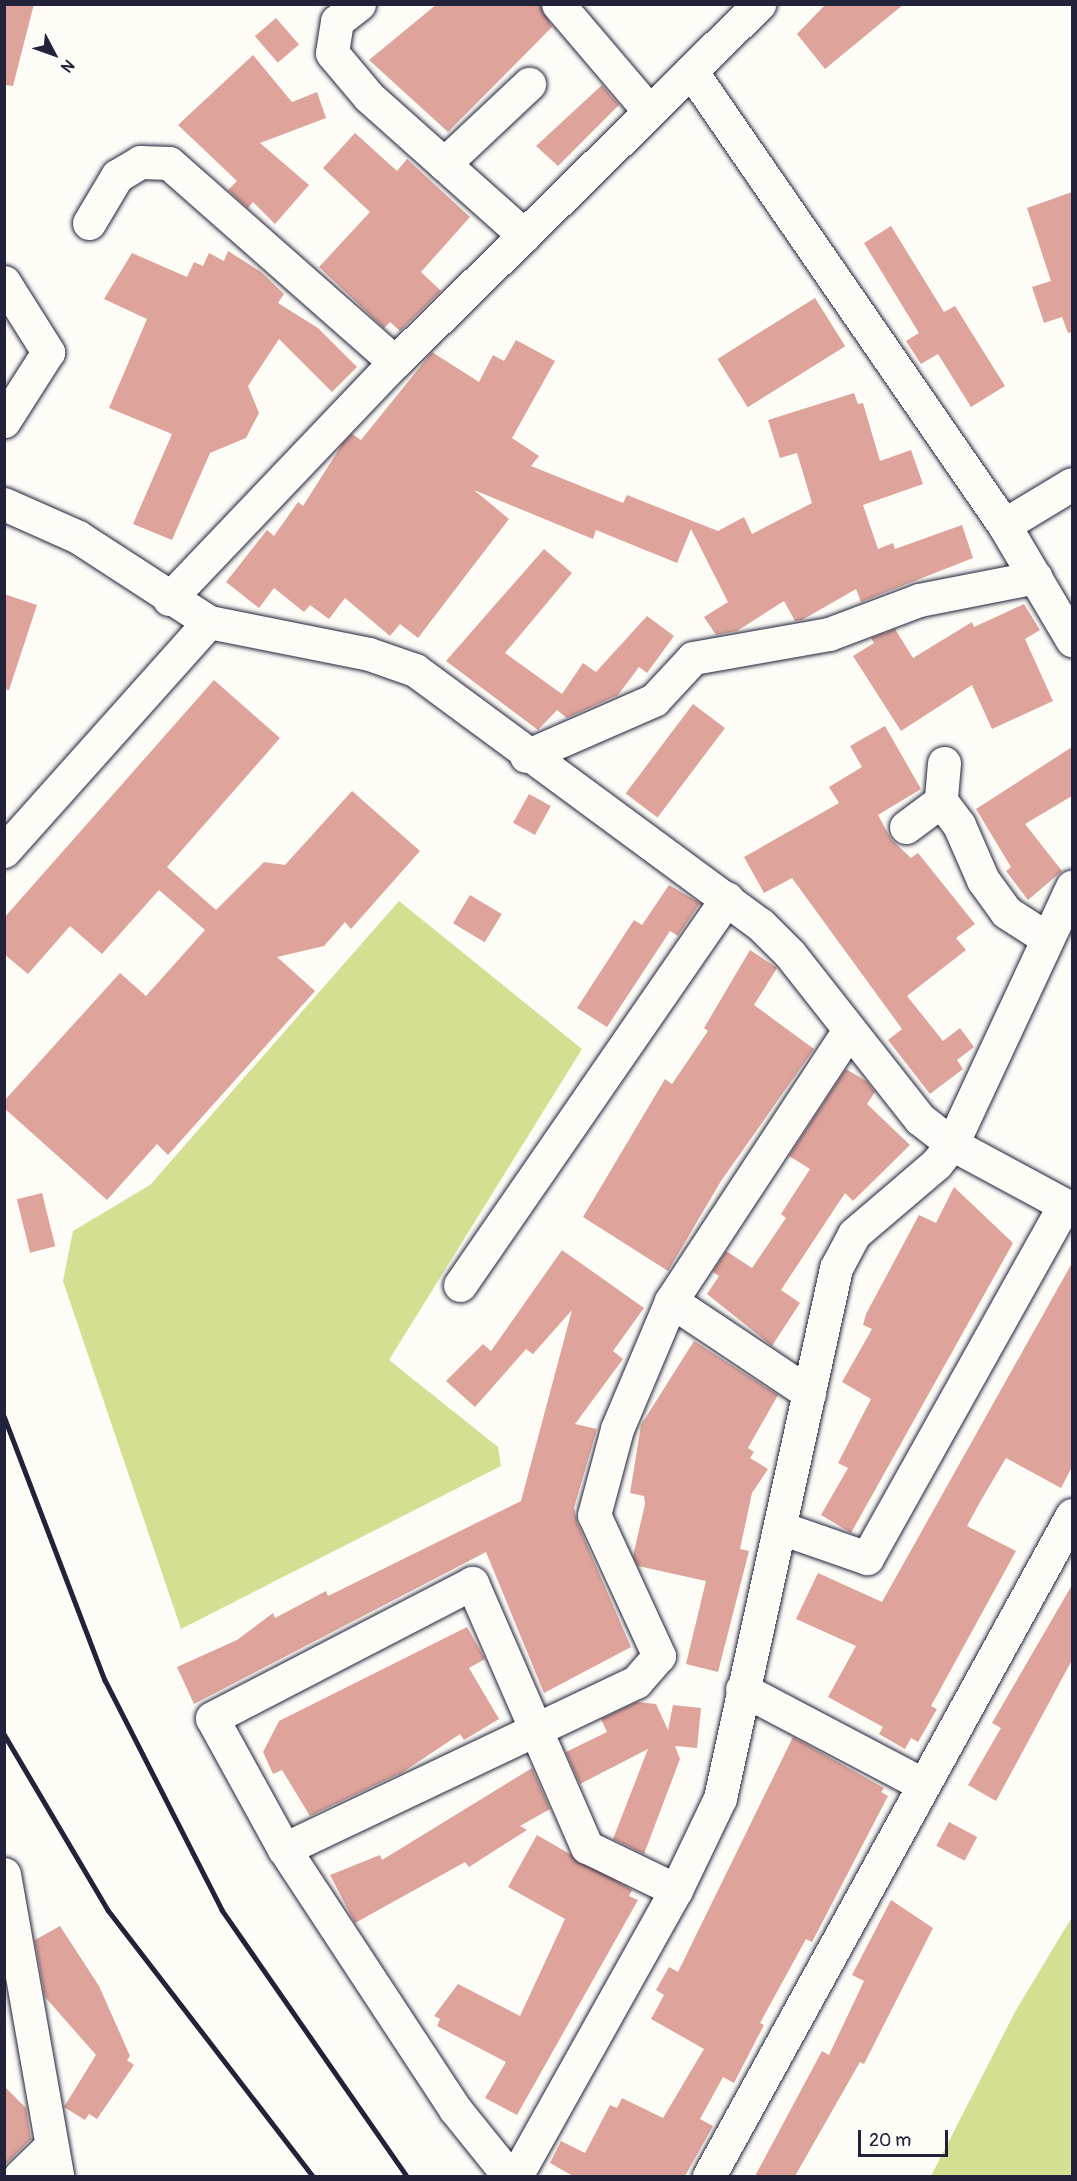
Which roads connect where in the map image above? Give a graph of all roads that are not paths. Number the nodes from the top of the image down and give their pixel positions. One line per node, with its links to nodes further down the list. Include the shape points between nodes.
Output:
1 (359, 4): 7 (street, via 337,21 333,53 369,97)
2 (558, 4): 6 (street)
3 (759, 4): 4 (street)
4 (691, 71): 6 (street); 15 (street)
5 (529, 84): 7 (street)
6 (649, 111): 9 (street)
7 (444, 164): 9 (street)
8 (89, 223): 11 (street, via 117,176 140,162 169,163)
9 (524, 235): 11 (street)
10 (4, 282): 12 (street, via 48,352)
11 (395, 362): 17 (street)
12 (4, 421)
13 (1072, 484): 15 (street)
14 (4, 504): 17 (street, via 78,537)
15 (1004, 525): 16 (street)
16 (1036, 577): 19 (street); 20 (street, via 919,600 830,634 693,658 654,700)
17 (169, 598): 18 (street)
18 (209, 622): 20 (street, via 369,654 415,670); 24 (street)
19 (1072, 640)
20 (526, 756): 26 (street)
21 (944, 763): 22 (street)
22 (941, 801): 23 (street); 27 (street, via 1006,912)
23 (906, 827)
24 (4, 851)
25 (1072, 886): 27 (street)
26 (727, 898): 28 (street, via 790,954); 31 (street)
27 (1046, 937): 29 (street)
28 (848, 1032): 29 (street, via 920,1119); 32 (street)
29 (952, 1143): 30 (street); 33 (street, via 936,1164 854,1234 836,1268)
30 (1068, 1207): 35 (street, via 867,1558)
31 (460, 1285)
32 (671, 1301): 33 (street); 37 (street, via 617,1429 594,1515 659,1656 636,1682)
33 (809, 1393): 35 (street)
34 (1072, 1515): 38 (street)
35 (781, 1528): 36 (street)
36 (742, 1689): 38 (street); 41 (street, via 720,1798)
37 (533, 1728): 39 (street); 39 (street, via 472,1583 212,1718); 41 (street, via 586,1846)
38 (922, 1784): 46 (street)
39 (284, 1849): 44 (street, via 455,2109)
40 (4, 1874): 42 (street)
41 (676, 1890): 45 (street)
42 (54, 2161): 43 (street)
43 (20, 2176)
44 (509, 2176)
45 (516, 2176)
46 (709, 2176)

